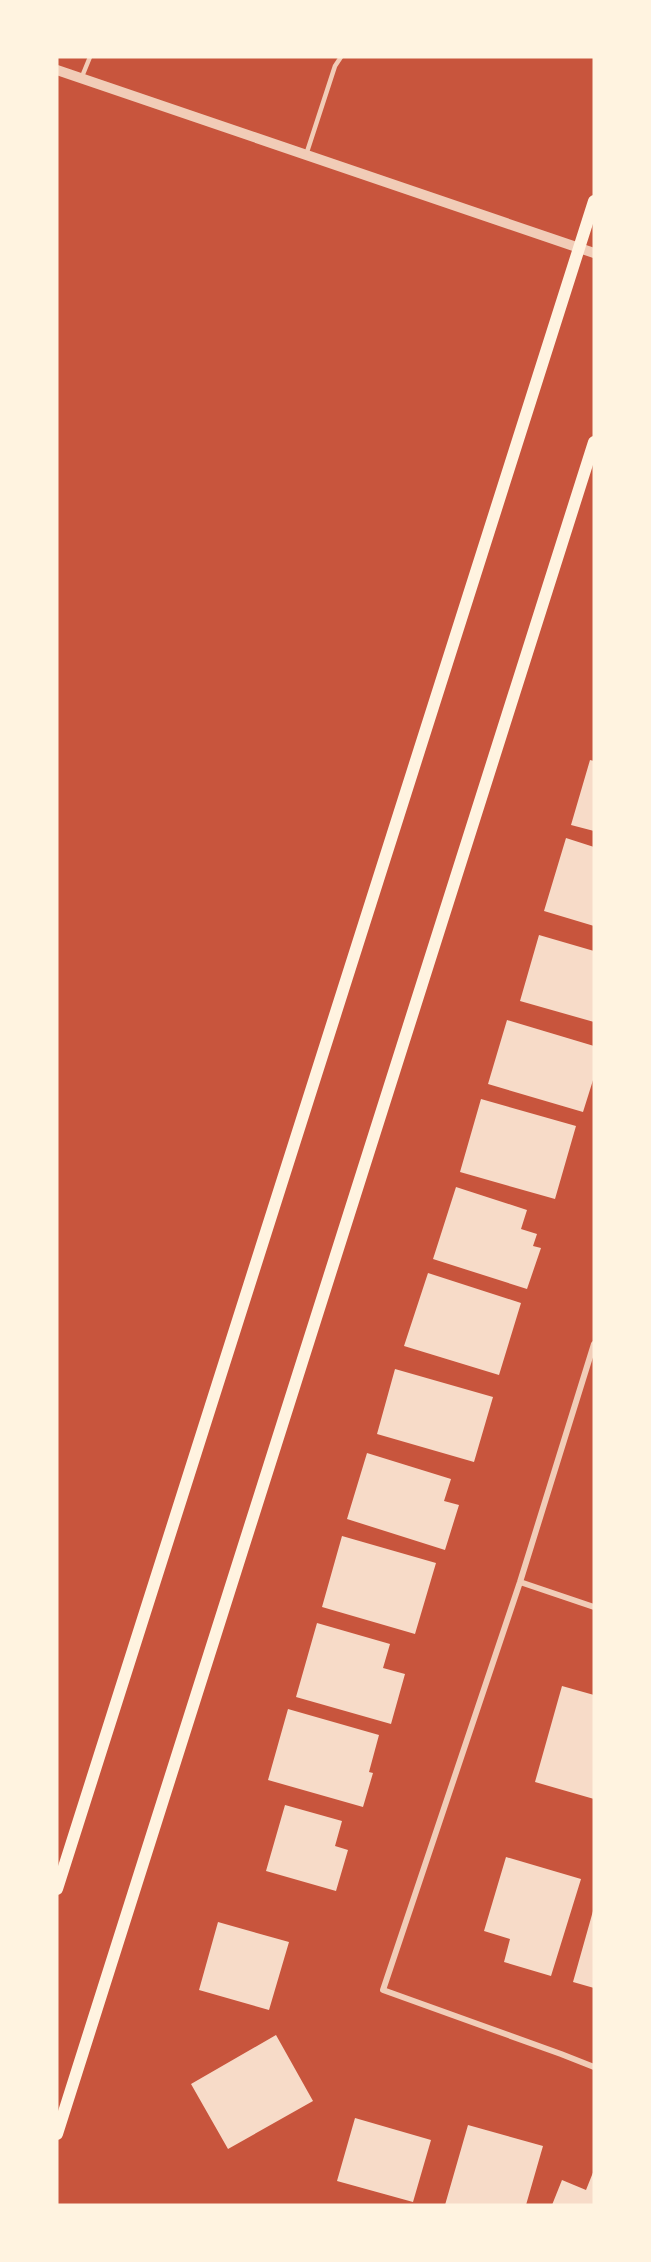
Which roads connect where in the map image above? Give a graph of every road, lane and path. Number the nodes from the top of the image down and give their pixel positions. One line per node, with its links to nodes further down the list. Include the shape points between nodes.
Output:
1 (90, 57): 4 (lane)
2 (341, 57): 5 (lane)
3 (57, 70): 4 (street)
4 (81, 79): 5 (street)
5 (306, 155): 7 (street)
6 (594, 201): 7 (main road)
7 (579, 248): 8 (street); 13 (main road)
8 (594, 253)
9 (594, 442): 15 (main road)
10 (594, 1344): 11 (street)
11 (520, 1582): 12 (street); 14 (street, via 383,1990)
12 (594, 1607)
13 (57, 1889)
14 (594, 2067)
15 (57, 2134)

